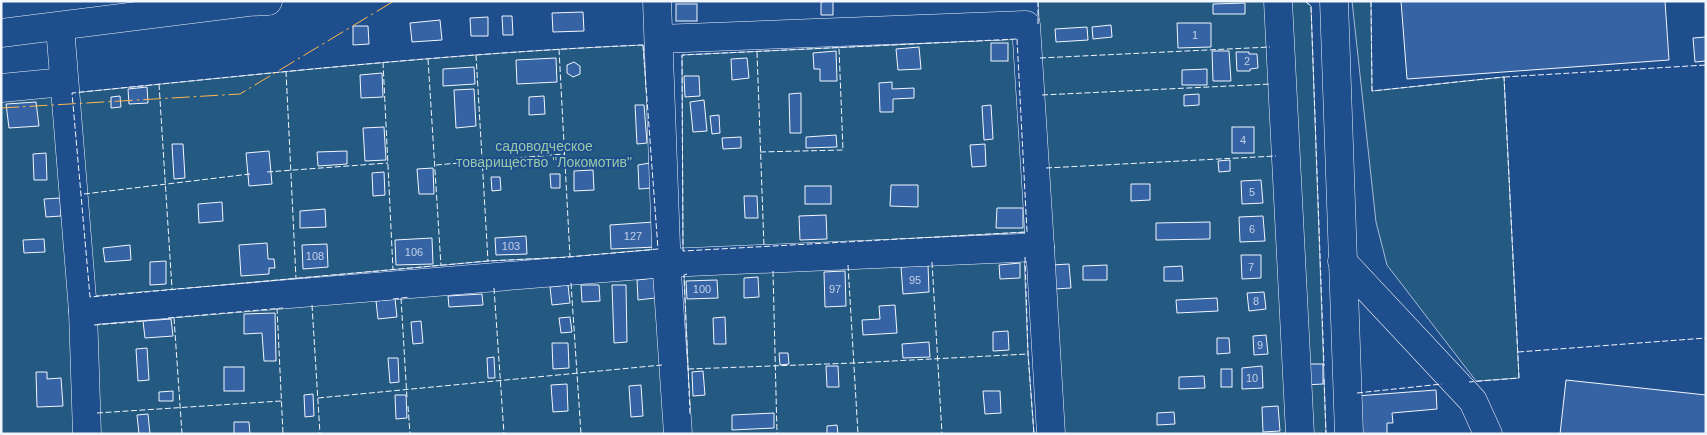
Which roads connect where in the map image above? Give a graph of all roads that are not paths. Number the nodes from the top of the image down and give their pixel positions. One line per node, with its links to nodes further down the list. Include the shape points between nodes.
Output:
1 (268, 1): 5 (street)
2 (657, 1): 7 (street)
3 (1278, 1): 17 (street)
4 (1334, 1): 11 (street)
5 (60, 26): 6 (street); 8 (street)
6 (1, 33)
7 (659, 39): 10 (street, via 1026,25); 12 (street)
8 (64, 82): 9 (street); 13 (street)
9 (1, 88)
10 (1040, 247): 12 (street); 16 (street)
11 (1342, 261): 18 (street); 19 (street, via 1473,401)
12 (666, 263): 13 (street); 15 (street)
13 (83, 311): 14 (street)
14 (87, 434)
15 (678, 434)
16 (1051, 434)
17 (1300, 434)
18 (1349, 434)
19 (1488, 434)

